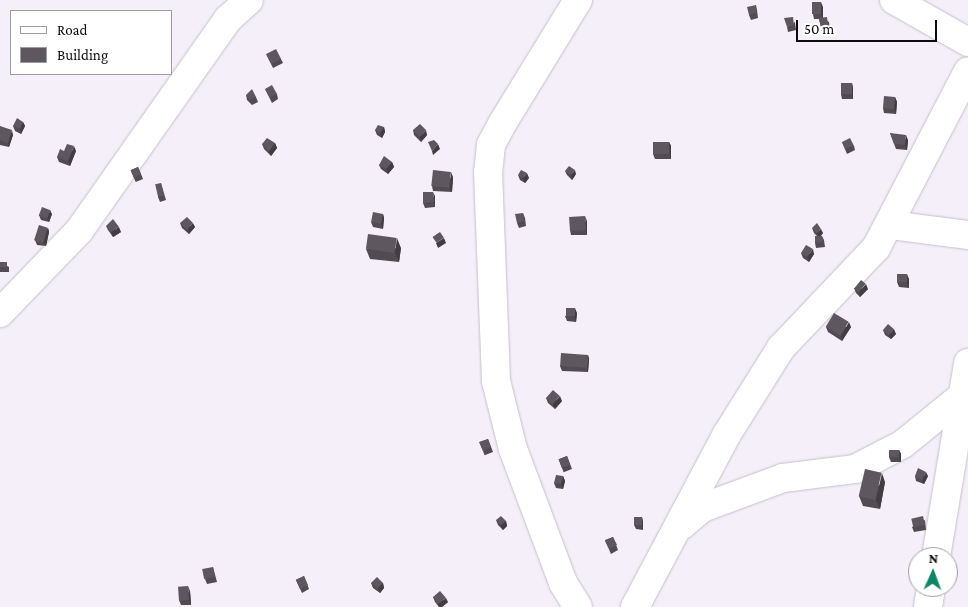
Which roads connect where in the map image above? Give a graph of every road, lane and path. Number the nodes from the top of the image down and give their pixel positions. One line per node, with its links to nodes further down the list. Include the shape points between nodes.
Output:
1 (249, 0): 8 (street, via 228,18 79,231)
2 (578, 0): 14 (street, via 491,145 488,172 496,381 513,449 563,583)
3 (894, 0): 4 (street)
4 (968, 42)
5 (968, 72): 6 (street)
6 (890, 225): 7 (street); 12 (street, via 876,248 781,348 727,434)
7 (968, 235)
8 (0, 313)
9 (968, 363): 10 (street)
10 (962, 396): 11 (street); 12 (street, via 903,444 855,469 783,478 702,508 690,515)
11 (959, 468): 13 (street)
12 (668, 545): 15 (street)
13 (939, 547)
14 (578, 607)
15 (635, 607)

